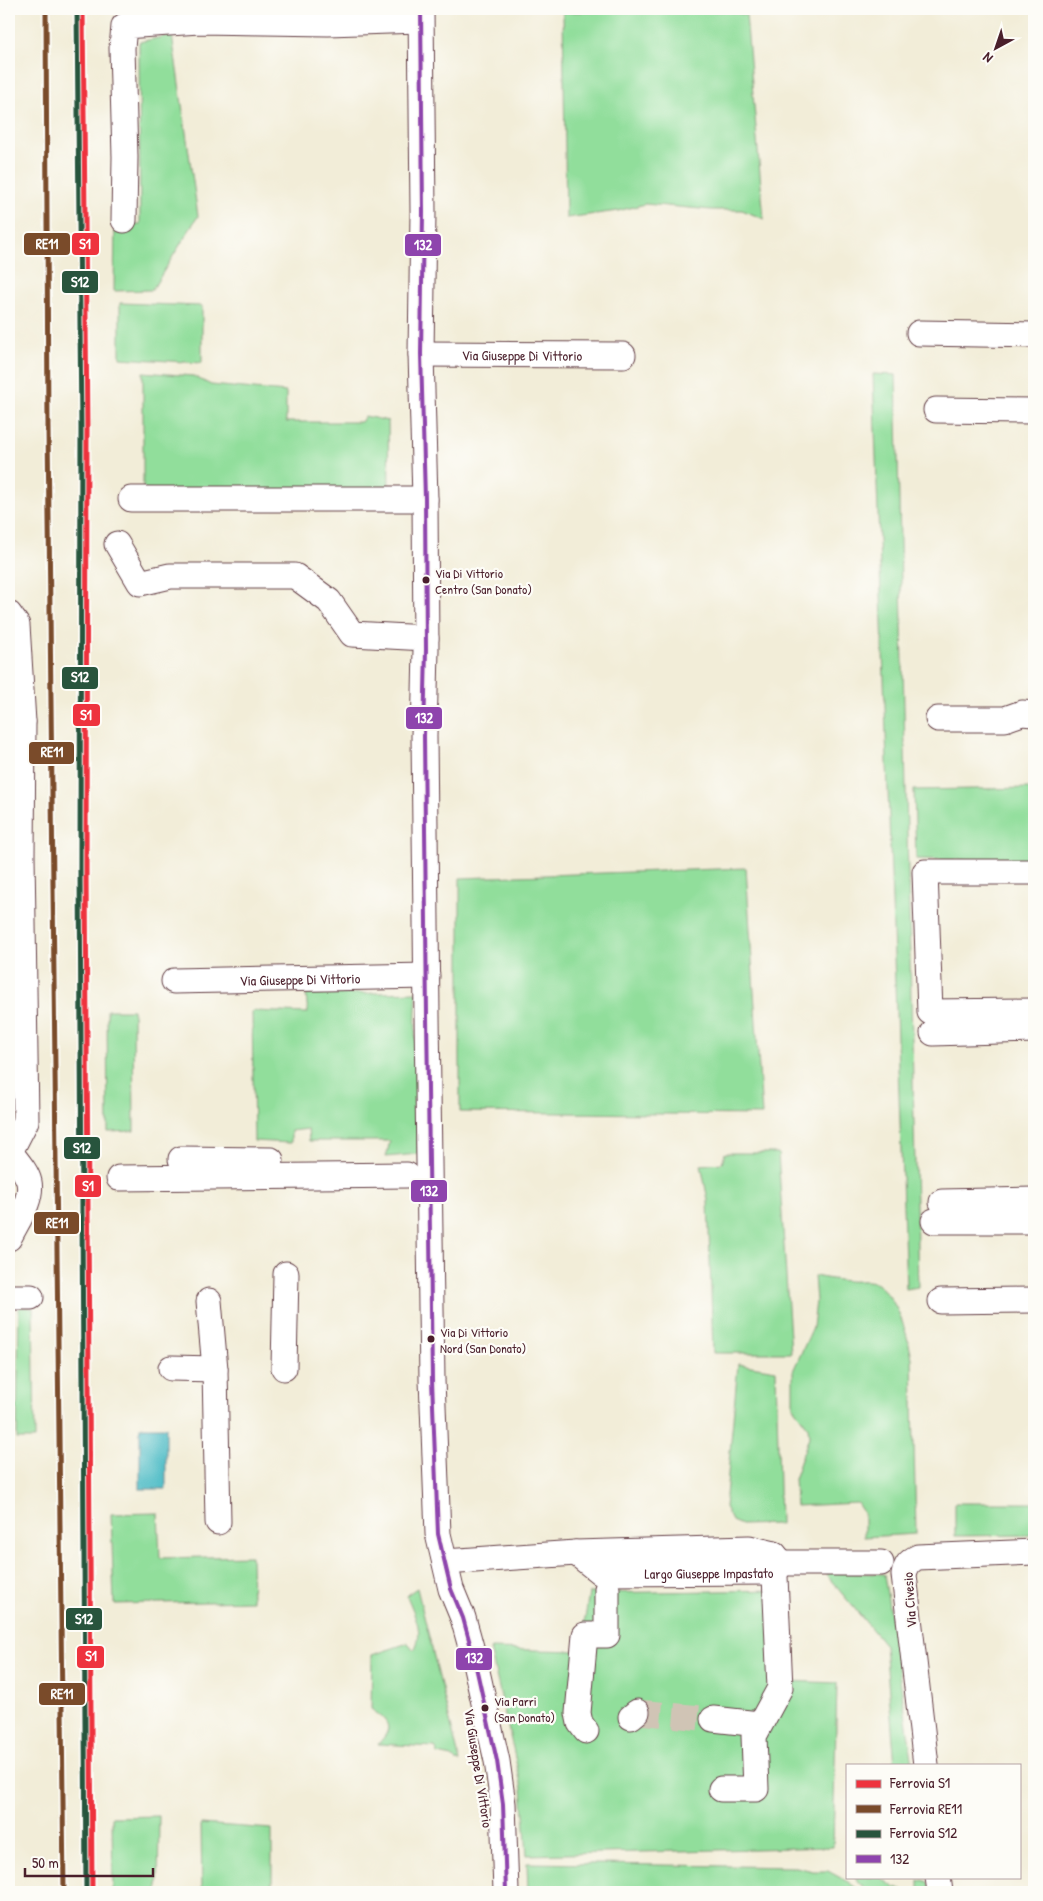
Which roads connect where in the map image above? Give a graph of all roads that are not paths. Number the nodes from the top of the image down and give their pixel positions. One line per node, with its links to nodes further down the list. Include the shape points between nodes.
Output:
1 (421, 14): 2 (street, via 328,23 199,21 124,26); 5 (street, Via Giuseppe Di Vittorio)
2 (124, 220)
3 (919, 333): 4 (street)
4 (1034, 335)
5 (421, 354): 6 (street, Via Giuseppe Di Vittorio); 10 (street, Via Giuseppe Di Vittorio)
6 (623, 355)
7 (936, 410): 8 (street)
8 (1034, 411)
9 (131, 499): 10 (street)
10 (425, 499): 13 (street, Via Giuseppe Di Vittorio)
11 (117, 544): 13 (street, via 140,583 170,576 295,576 329,601 352,634)
12 (9, 614): 16 (street, via 16,626)
13 (426, 638): 19 (street, Via Giuseppe Di Vittorio)
14 (1034, 714): 15 (street, via 1022,713 1005,720)
15 (938, 719)
16 (16, 722): 17 (street)
17 (16, 856): 24 (street, via 26,1122)
18 (1034, 872): 21 (street, via 925,872 930,1012)
19 (427, 976): 20 (street, Via Giuseppe Di Vittorio); 26 (street, Via Giuseppe Di Vittorio)
20 (174, 981)
21 (1034, 1011)
22 (1034, 1030): 23 (street)
23 (932, 1033)
24 (9, 1152): 31 (street, via 29,1183 26,1206)
25 (181, 1159): 26 (street)
26 (429, 1162): 43 (street, Via Giuseppe Di Vittorio, via 438,1534)
27 (407, 1175): 28 (street)
28 (120, 1178)
29 (1034, 1200): 30 (street, via 938,1211)
30 (1034, 1220)
31 (9, 1238)
32 (286, 1274): 38 (street)
33 (1034, 1300): 35 (street)
34 (209, 1301): 37 (street)
35 (941, 1301)
36 (171, 1368): 37 (street)
37 (215, 1368): 39 (street)
38 (284, 1368)
39 (218, 1522)
40 (694, 1549): 42 (street, Largo Giuseppe Impastato); 44 (street, Largo Giuseppe Impastato, via 749,1548); 46 (street)
41 (1034, 1552): 51 (street, Via Civesio, via 918,1557 910,1560 906,1567 904,1575)
42 (576, 1553): 43 (street, Largo Giuseppe Impastato); 46 (street, Largo Giuseppe Impastato, via 601,1573)
43 (445, 1562): 53 (street, Via Giuseppe Di Vittorio, via 474,1658 496,1761 503,1804)
44 (777, 1563): 45 (street); 46 (street, Largo Giuseppe Impastato, via 762,1571); 49 (street, via 780,1688)
45 (881, 1563)
46 (696, 1573)
47 (607, 1589): 50 (street, via 607,1635 585,1635 578,1713)
48 (713, 1720): 49 (street)
49 (759, 1724): 52 (street, via 754,1736 756,1789)
50 (586, 1731)
51 (926, 1764)
52 (721, 1789)
53 (498, 1848): 55 (street); 56 (street); 57 (street)
54 (938, 1878): 58 (street)
55 (492, 1892)
56 (499, 1892)
57 (506, 1892)
58 (940, 1892)

